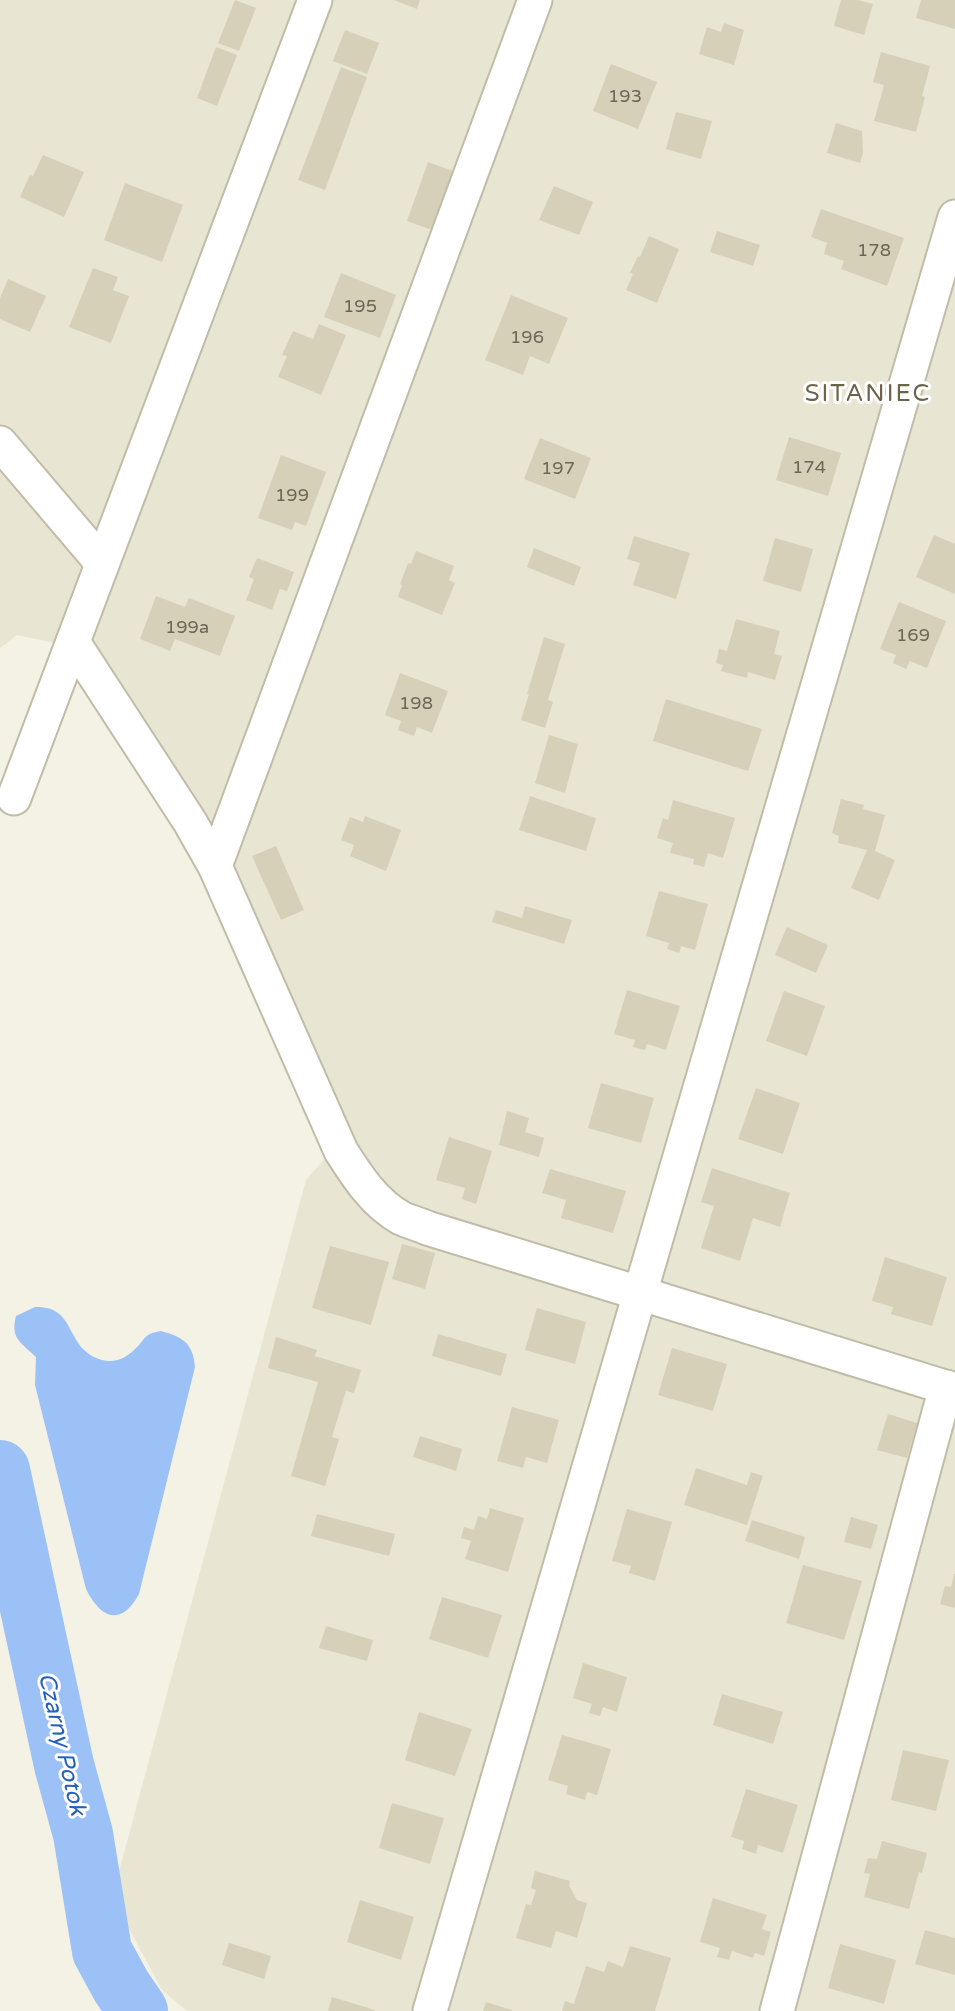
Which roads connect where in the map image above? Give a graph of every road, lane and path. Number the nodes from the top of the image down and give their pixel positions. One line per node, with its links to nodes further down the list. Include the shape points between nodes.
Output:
1 (315, 0): 5 (street)
2 (534, 0): 8 (street)
3 (955, 217): 9 (street)
4 (0, 443): 5 (street)
5 (102, 563): 6 (street)
6 (74, 642): 7 (street); 8 (street)
7 (14, 798)
8 (215, 866): 9 (street, via 341,1151 377,1200 400,1217 427,1228)
9 (640, 1294): 10 (street); 11 (street)
10 (951, 1388): 12 (street)
11 (430, 2011)
12 (777, 2011)

